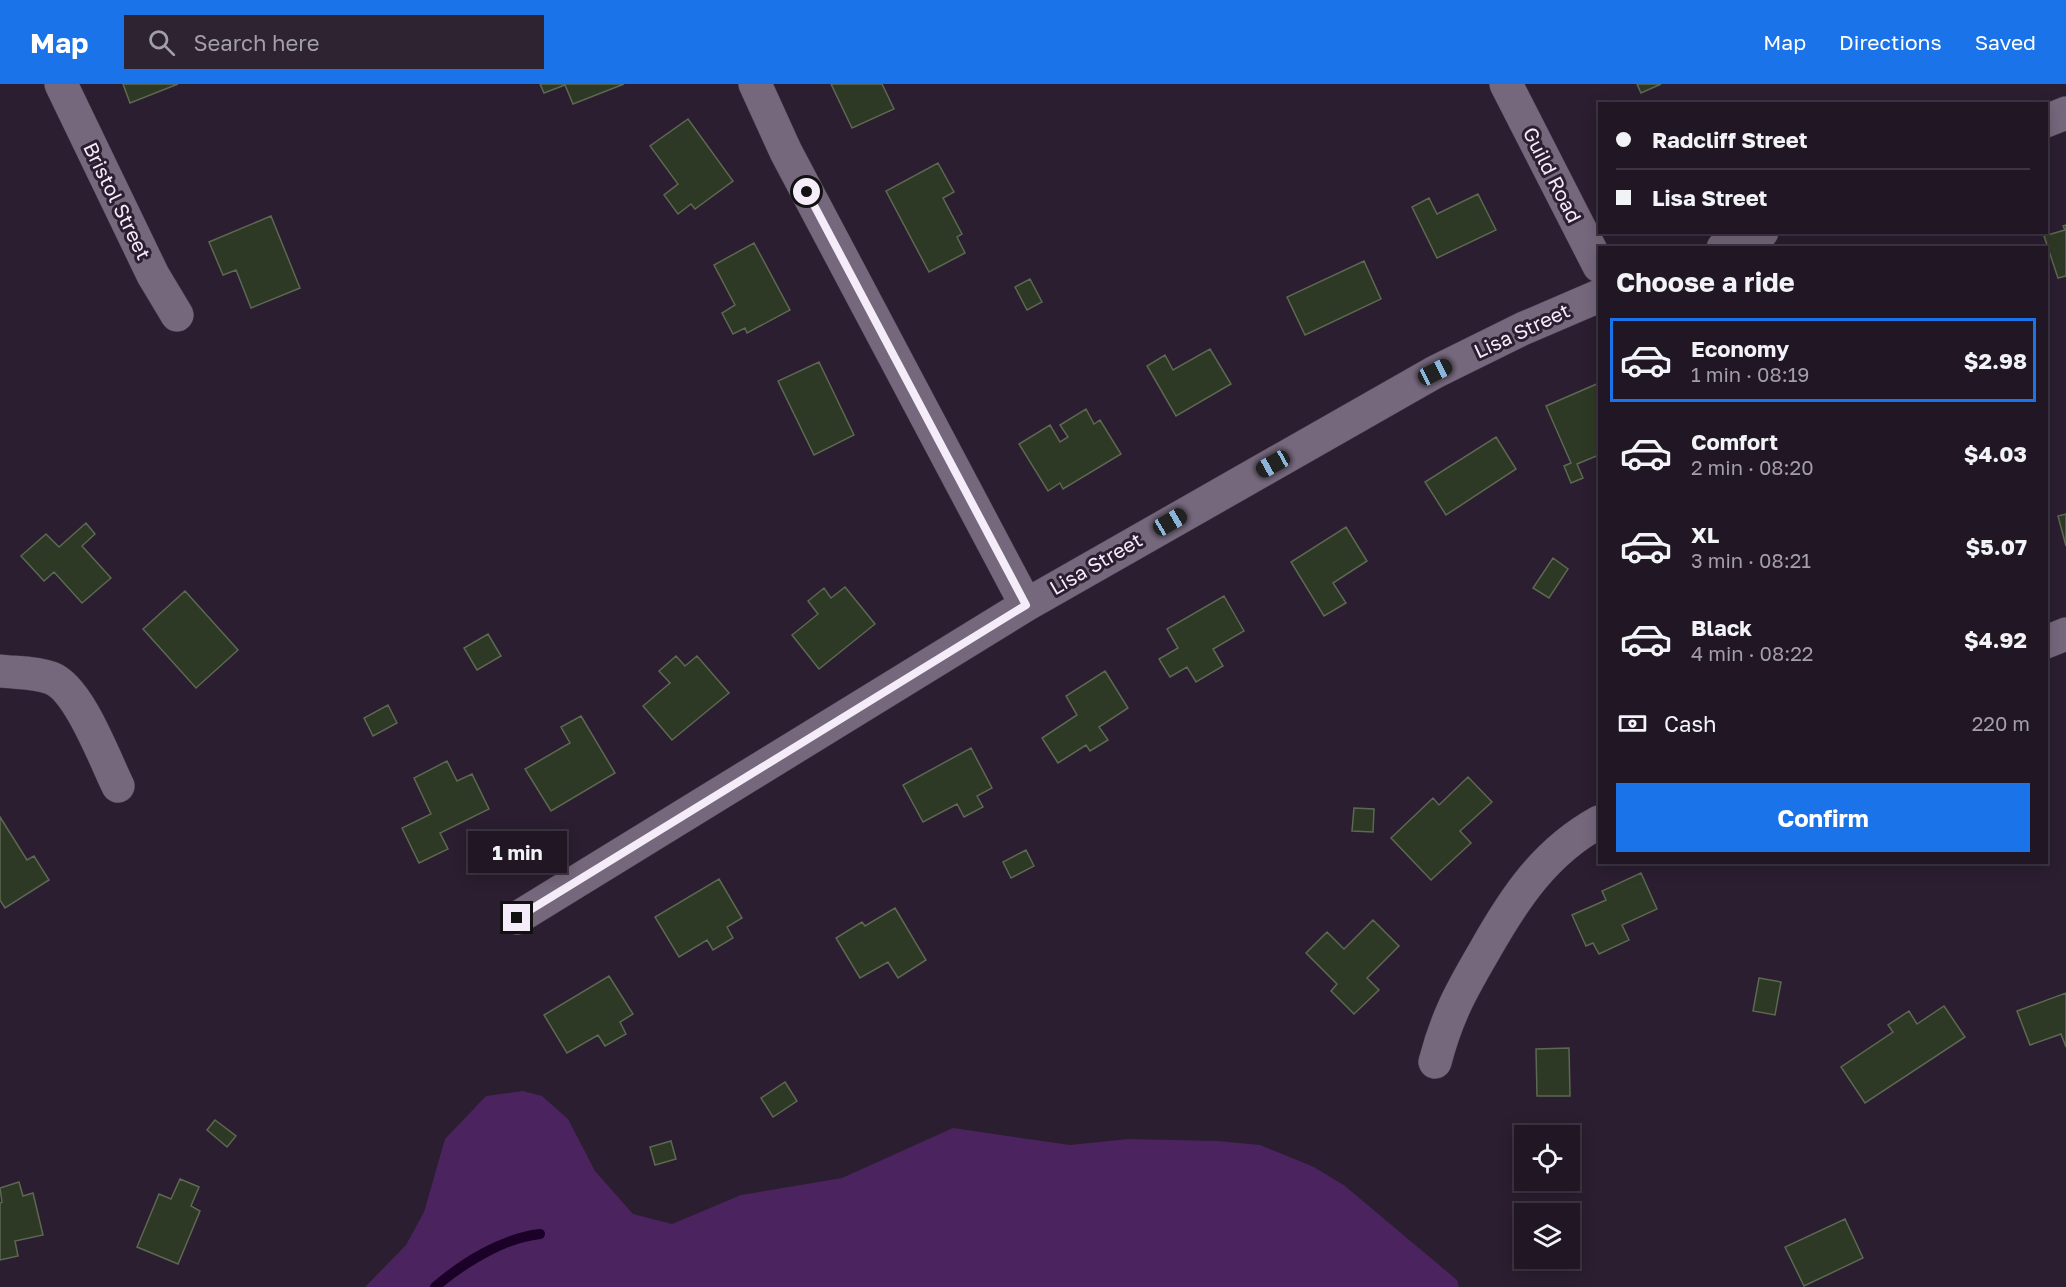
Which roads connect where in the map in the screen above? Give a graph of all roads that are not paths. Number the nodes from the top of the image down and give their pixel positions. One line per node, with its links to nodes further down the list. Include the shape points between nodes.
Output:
1 (61, 84): 10 (street, Bristol Street, via 153,275)
2 (755, 84): 11 (street, via 812,202)
3 (1506, 84): 8 (street, Guild Road)
4 (2066, 113): 5 (street)
5 (2048, 121)
6 (1757, 234): 7 (street)
7 (1728, 246)
8 (1598, 264)
9 (1598, 296): 11 (street, Lisa Street, via 1435,372)
10 (177, 315)
11 (1026, 605): 17 (street, Lisa Street)
12 (2066, 634): 13 (street)
13 (2048, 641)
14 (0, 671): 15 (street, via 47,676 65,688)
15 (118, 786)
16 (1598, 823): 18 (street, via 1555,852 1511,904 1452,1005)
17 (517, 918)
18 (1435, 1062)

